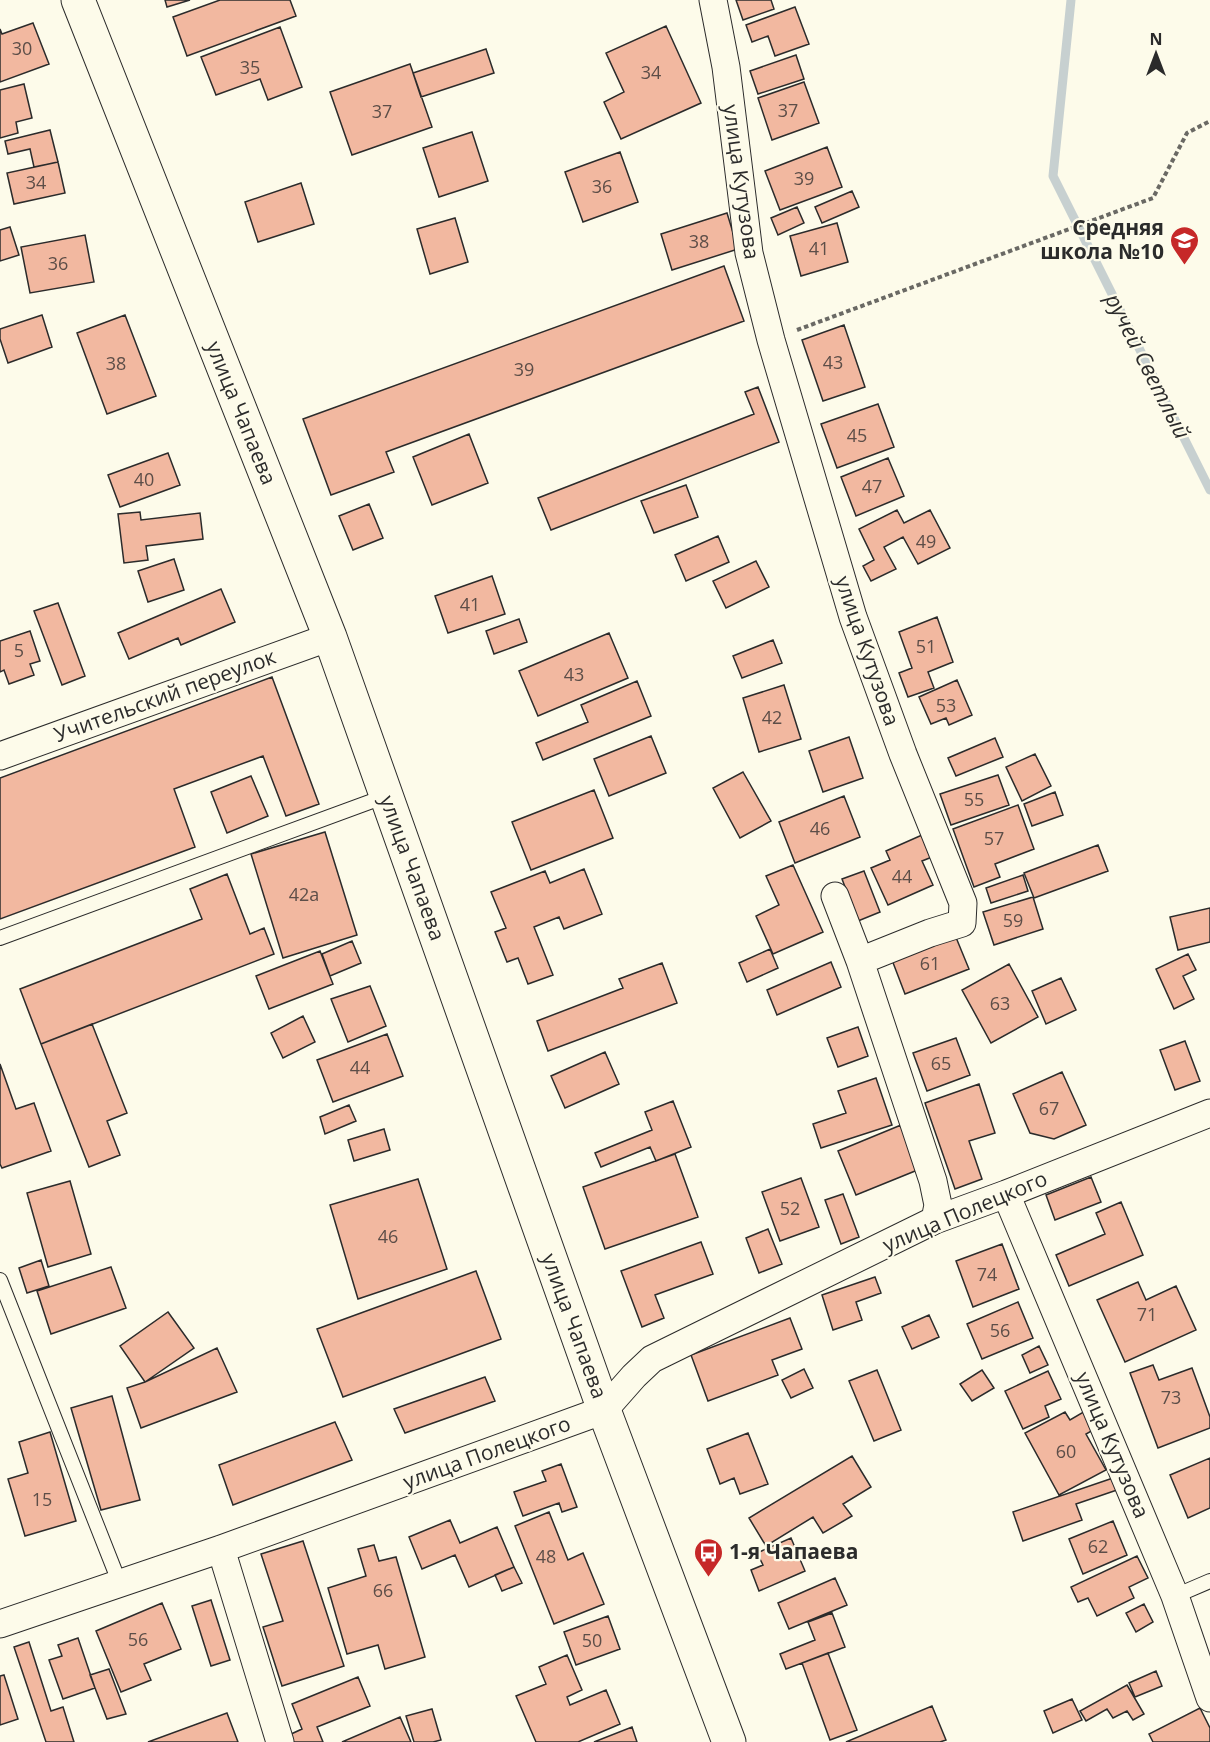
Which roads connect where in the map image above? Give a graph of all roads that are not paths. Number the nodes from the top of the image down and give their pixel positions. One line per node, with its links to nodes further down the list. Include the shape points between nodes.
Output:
1 (78, 0): 3 (street, улица Чапаева)
2 (713, 0): 8 (street, улица Кутузова, via 726,67 749,253 771,340 853,617 963,903 962,923)
3 (330, 637): 4 (street, Учительский переулок); 5 (street, улица Чапаева)
4 (0, 756)
5 (386, 796): 7 (lane); 13 (street, улица Чапаева)
6 (835, 896): 8 (street)
7 (0, 938)
8 (860, 961): 11 (street, via 933,1180 938,1205)
9 (1210, 1113): 10 (street, улица Полецкого)
10 (1006, 1194): 11 (street, улица Полецкого); 17 (street, улица Кутузова)
11 (935, 1220): 13 (street, улица Полецкого, via 651,1359)
12 (0, 1280): 16 (lane)
13 (604, 1410): 14 (street, улица Полецкого); 21 (street, улица Чапаева)
14 (221, 1549): 16 (street, улица Полецкого); 20 (street)
15 (1210, 1581): 17 (lane)
16 (120, 1584): 18 (street, улица Полецкого)
17 (1175, 1596): 19 (street, улица Кутузова)
18 (0, 1624)
19 (1210, 1698)
20 (280, 1742)
21 (729, 1742)

